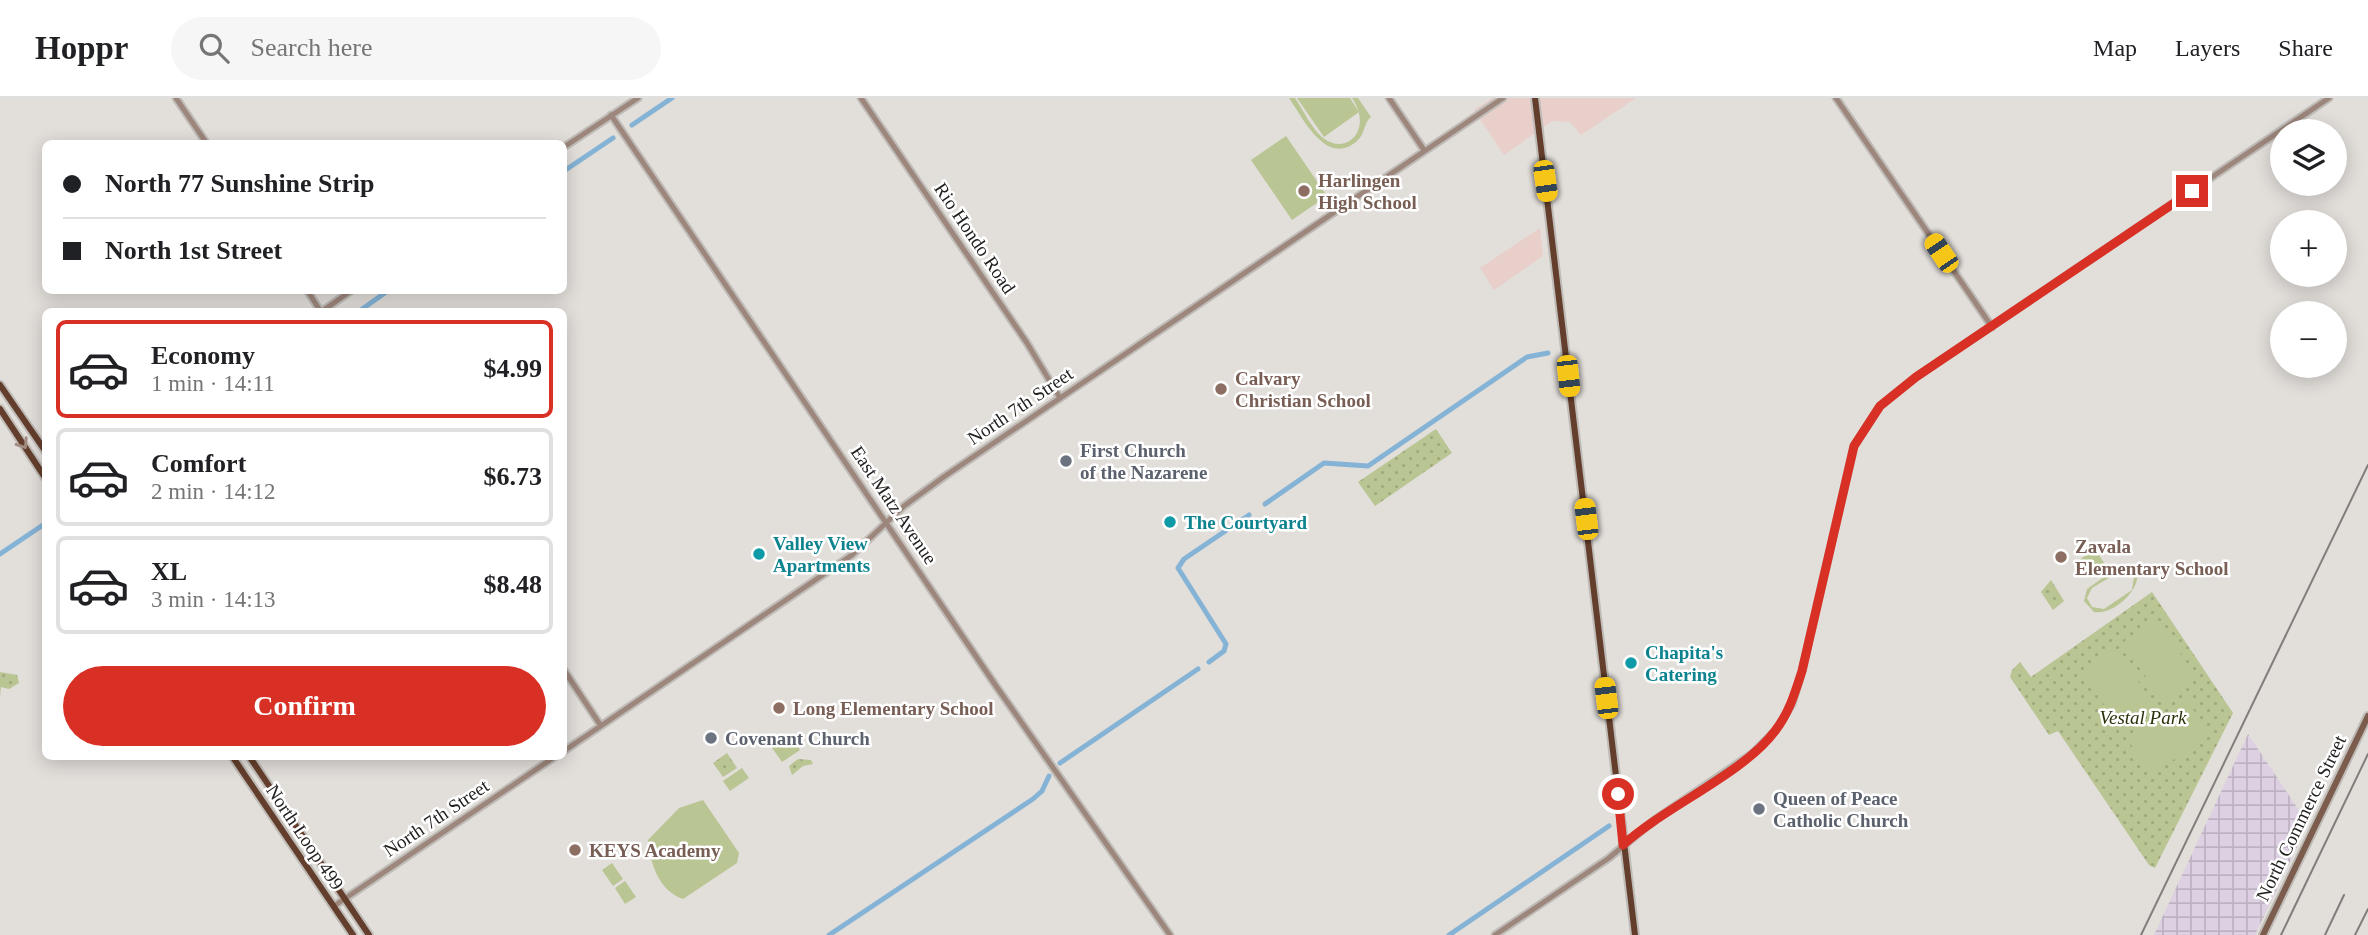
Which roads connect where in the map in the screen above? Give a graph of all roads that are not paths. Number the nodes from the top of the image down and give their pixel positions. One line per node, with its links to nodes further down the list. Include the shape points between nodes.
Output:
1 (176, 98): 10 (street)
2 (638, 98): 9 (street)
3 (861, 98): 17 (street, Rio Hondo Road)
4 (1389, 98): 12 (street)
5 (1503, 98): 12 (street, North 7th Street)
6 (1535, 98): 29 (main road)
7 (1836, 98): 15 (street)
8 (2329, 98): 15 (street)
9 (611, 115): 11 (street); 21 (street, East Matz Avenue)
10 (204, 140)
11 (567, 146)
12 (1424, 150): 17 (street, North 7th Street)
13 (346, 294): 14 (street)
14 (327, 308)
15 (1992, 327): 29 (street, via 1908,383 1880,406 1864,427 1846,470 1802,671 1792,704 1776,730 1753,753)
16 (0, 385): 19 (main road)
17 (1060, 398): 21 (street, North 7th Street)
18 (0, 409): 20 (main road, one-way to 20)
19 (42, 446)
20 (42, 473)
21 (886, 522): 24 (street, North 7th Street, via 852,555); 34 (street, East Matz Avenue)
22 (567, 675): 24 (street)
23 (2368, 716): 37 (main road, North Commerce Street)
24 (601, 726): 25 (street, North 7th Street)
25 (567, 749)
26 (235, 760): 31 (main road, North Loop 499)
27 (252, 760): 30 (main road, North Loop 499)
28 (550, 760): 30 (street, North 7th Street)
29 (1623, 845): 35 (street); 36 (main road)
30 (345, 899): 31 (street, North 7th Street); 33 (main road, North Loop 499)
31 (334, 906): 32 (main road, North Loop 499)
32 (353, 935)
33 (369, 935)
34 (1170, 935)
35 (1494, 935)
36 (1635, 935)
37 (2263, 935)

